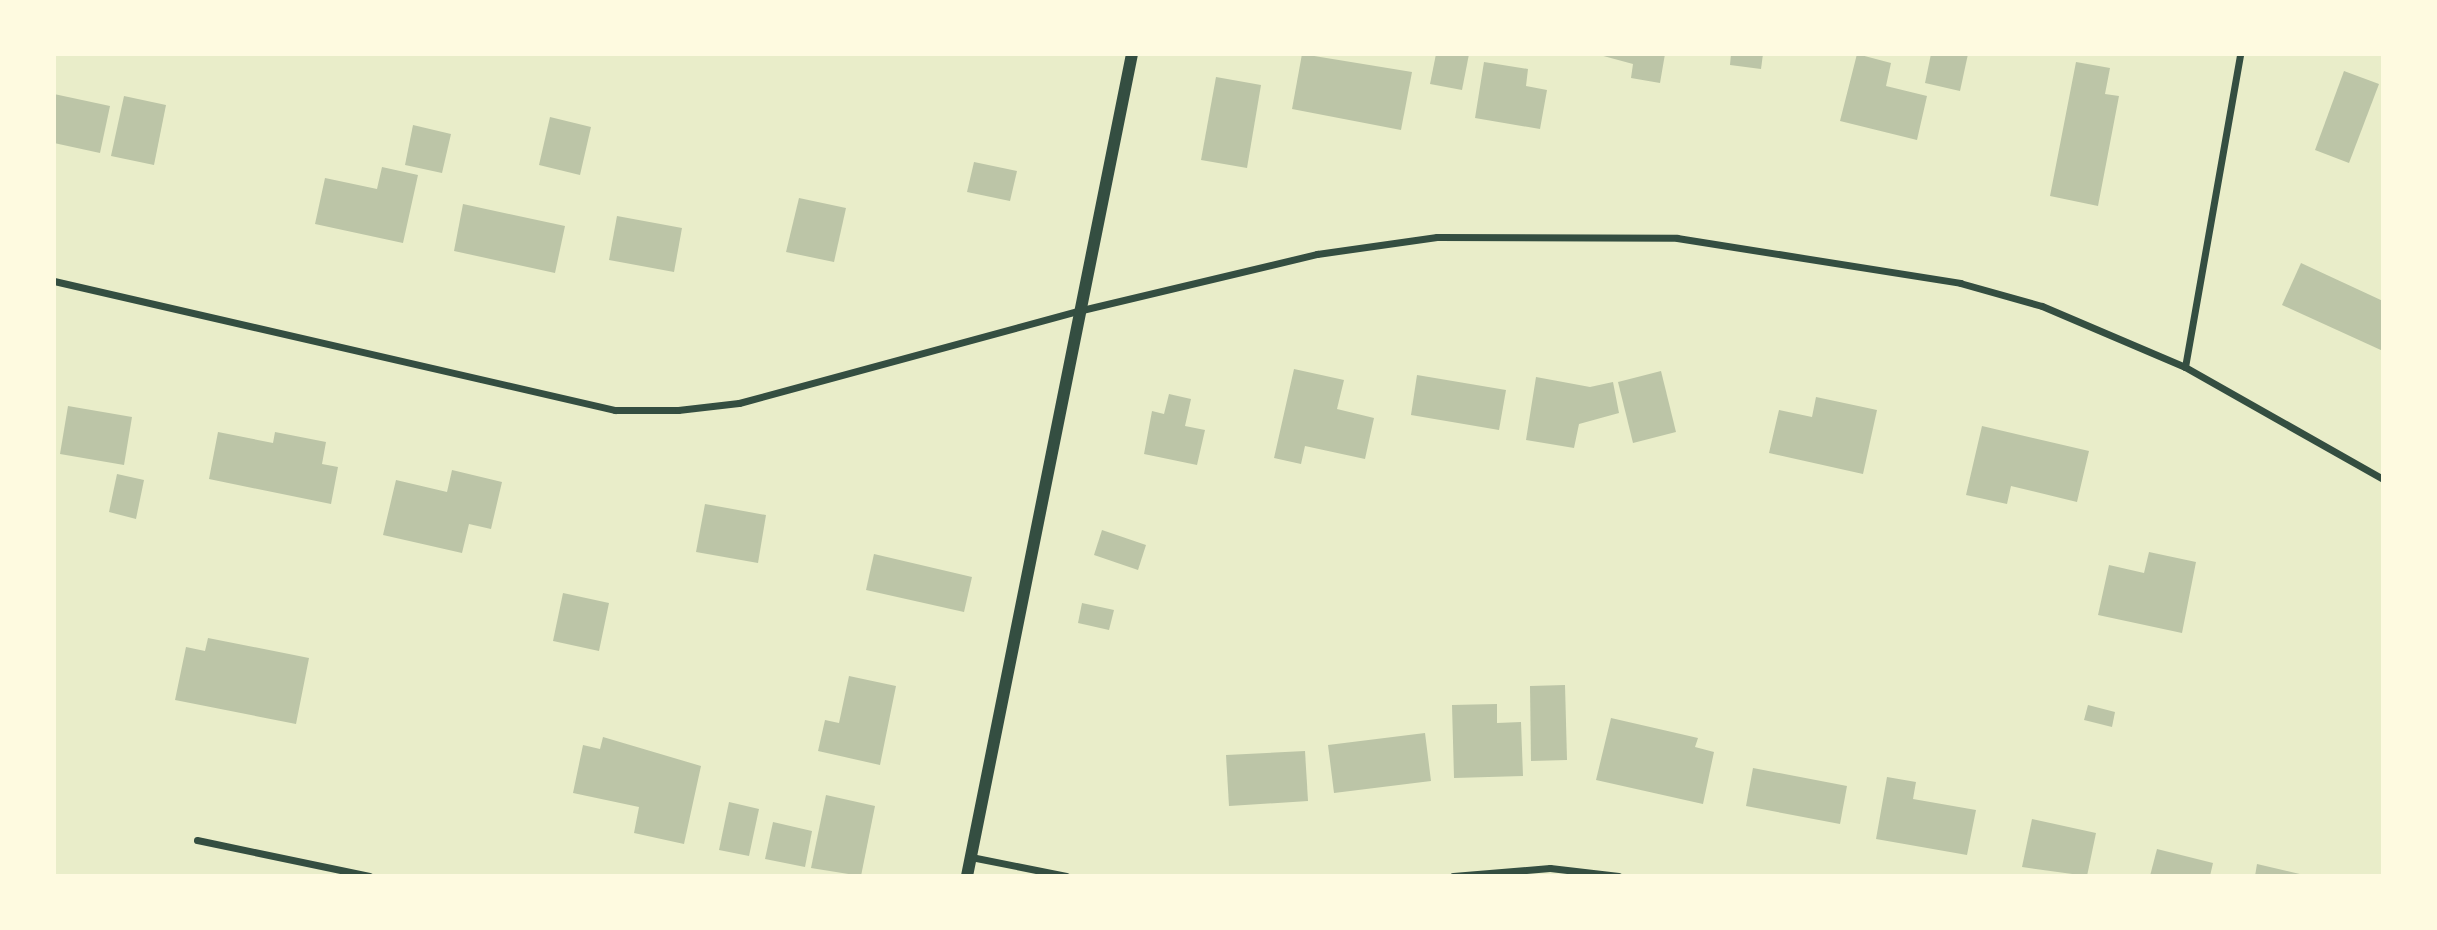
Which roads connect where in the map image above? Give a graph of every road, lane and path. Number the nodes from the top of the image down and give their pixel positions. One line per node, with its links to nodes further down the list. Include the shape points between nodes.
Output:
1 (1132, 54): 4 (street)
2 (2240, 54): 5 (street)
3 (54, 281): 4 (street, via 615,410 739,403)
4 (1082, 310): 5 (street, via 1317,254 1437,237 1663,237 1959,284 2042,306); 8 (street)
5 (2185, 367): 6 (street)
6 (2383, 479)
7 (197, 840): 9 (street)
8 (971, 857): 10 (street); 11 (street)
9 (369, 876)
10 (967, 876)
11 (1066, 876)
12 (1453, 876): 13 (street, via 1550,868)
13 (1619, 876)

